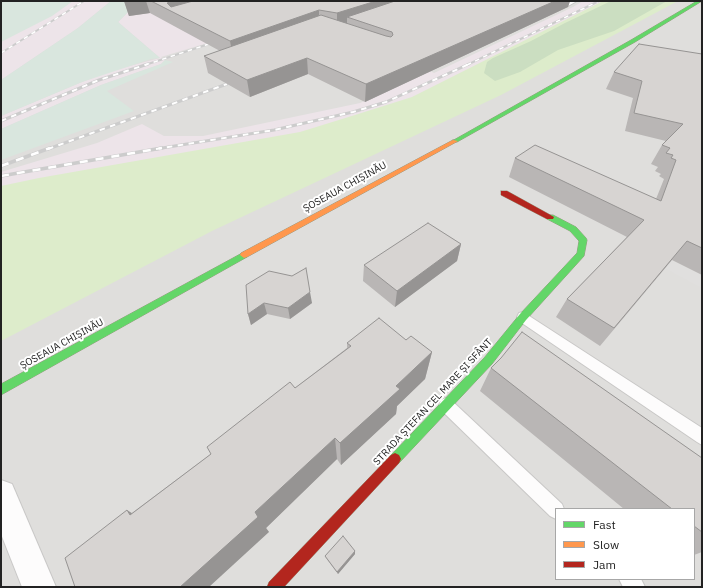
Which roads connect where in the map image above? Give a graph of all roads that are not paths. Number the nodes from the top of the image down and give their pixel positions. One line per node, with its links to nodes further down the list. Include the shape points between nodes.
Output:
1 (556, 1): 2 (lane, via 568,4)
2 (574, 1)
3 (700, 1): 6 (main road, ȘOSEAUA CHIȘINĂU, via 519,106)
4 (504, 193): 5 (main road, STRADA ȘTEFAN CEL MARE ȘI SFÂNT, via 573,230 583,240 580,254)
5 (523, 317): 7 (main road, STRADA ȘTEFAN CEL MARE ȘI SFÂNT, via 488,361); 8 (lane)
6 (1, 390)
7 (446, 405): 10 (lane); 12 (main road, STRADA ȘTEFAN CEL MARE ȘI SFÂNT)
8 (702, 437)
9 (1, 495): 11 (street)
10 (555, 509)
11 (40, 587)
12 (274, 587)

